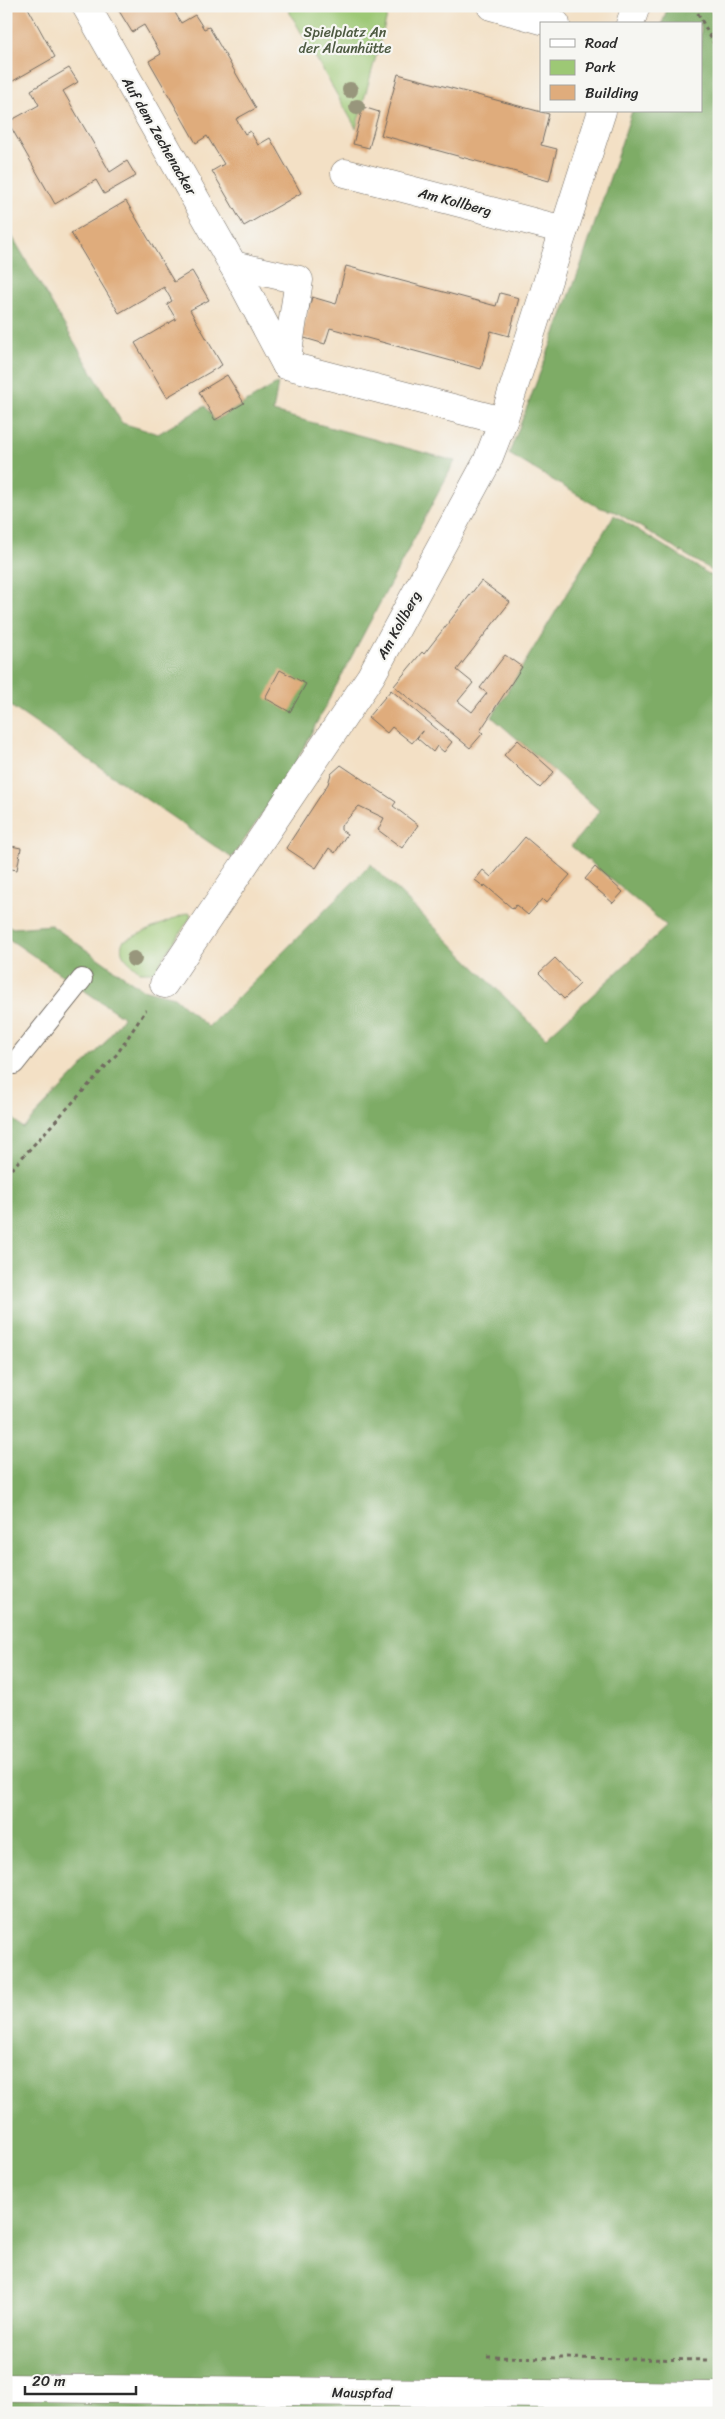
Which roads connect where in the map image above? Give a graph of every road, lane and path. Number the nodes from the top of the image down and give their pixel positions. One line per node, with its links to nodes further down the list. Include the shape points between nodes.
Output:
1 (86, 6): 11 (street, Auf dem Zechenacker)
2 (491, 6): 5 (street)
3 (636, 6): 6 (street)
4 (694, 6): 7 (path)
5 (549, 22)
6 (631, 22)
7 (719, 53)
8 (602, 112): 10 (street, Am Kollberg)
9 (345, 173): 10 (street, Am Kollberg)
10 (564, 230): 13 (street, Am Kollberg)
11 (233, 265): 12 (street, Auf dem Zechenacker); 12 (street, via 299,280)
12 (286, 365): 13 (street)
13 (504, 421): 15 (street, Am Kollberg, via 487,462 371,676)
14 (82, 979): 16 (lane)
15 (164, 984): 17 (path, via 118,1054)
16 (14, 1064)
17 (6, 1175)
18 (6, 2388): 19 (street, Mauspfad)
19 (719, 2396)

